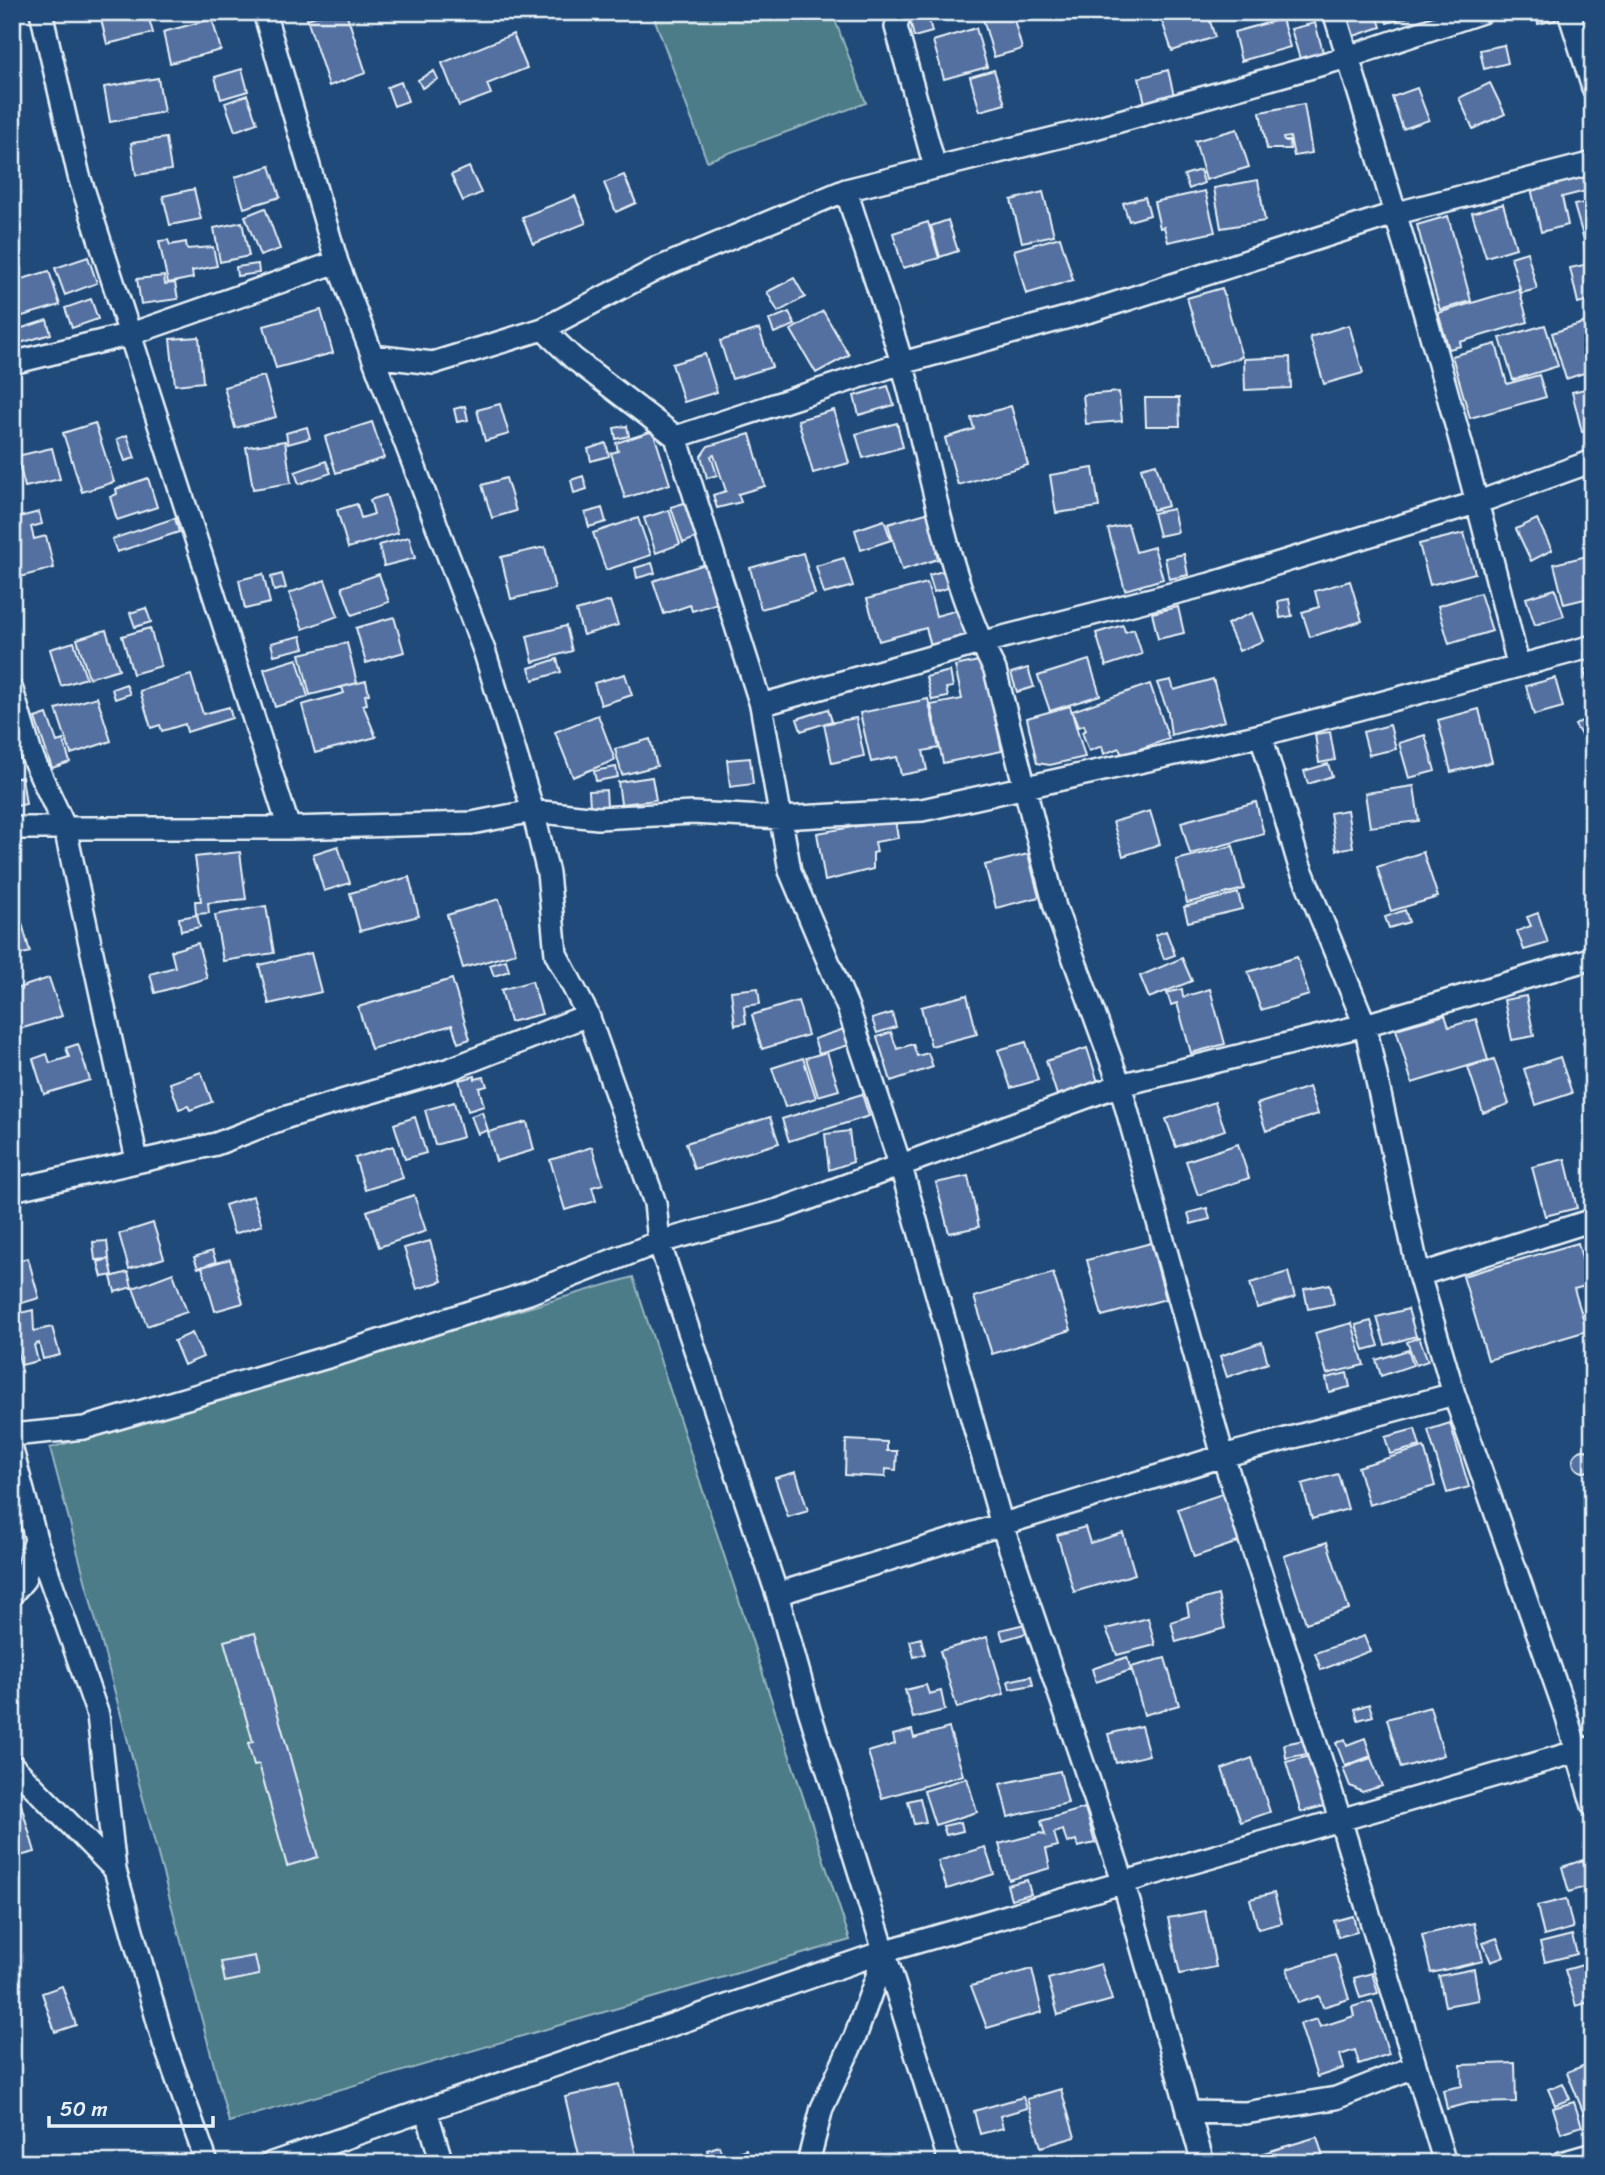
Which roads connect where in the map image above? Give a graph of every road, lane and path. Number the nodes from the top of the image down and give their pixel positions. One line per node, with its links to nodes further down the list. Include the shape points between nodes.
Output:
1 (41, 12): 15 (street, via 79,176)
2 (264, 12): 13 (street)
3 (900, 12): 10 (street, via 895,27)
4 (1334, 12): 7 (street)
5 (1482, 12): 7 (street)
6 (1569, 12): 8 (street)
7 (1348, 57): 10 (street); 12 (street)
8 (1593, 88)
9 (1593, 163): 12 (street)
10 (935, 167): 11 (street)
11 (846, 190): 14 (street, via 659,268); 18 (street)
12 (1397, 213): 18 (street, via 1091,311); 21 (street)
13 (337, 262): 15 (street); 16 (street)
14 (543, 328): 16 (street, via 433,363); 19 (street, via 573,358)
15 (131, 334): 17 (street); 33 (street)
16 (373, 356): 29 (street, via 485,653)
17 (12, 363)
18 (902, 363): 19 (street); 22 (street, via 953,562)
19 (676, 437): 26 (street)
20 (1593, 461): 21 (street)
21 (1479, 502): 22 (street, via 1210,584); 24 (street)
22 (981, 643): 26 (street); 28 (street, via 995,670)
23 (1593, 646): 24 (street)
24 (1518, 664): 27 (street)
25 (12, 690): 32 (street, via 32,754)
26 (761, 705): 30 (street)
27 (1261, 736): 28 (street); 36 (street, via 1299,864)
28 (1026, 787): 30 (street, via 922,810); 37 (street, via 1055,907)
29 (533, 811): 30 (street, via 598,818 693,813); 33 (street, via 472,823); 35 (street, via 548,873 556,954)
30 (781, 818): 39 (street, via 790,871 848,1008)
31 (12, 828): 32 (street)
32 (65, 828): 33 (street); 38 (street)
33 (289, 828)
34 (1593, 958): 36 (street)
35 (588, 1015): 38 (street, via 450,1069 287,1117 216,1144); 42 (street, via 655,1202)
36 (1365, 1026): 37 (street); 43 (street)
37 (1120, 1085): 39 (street); 47 (street)
38 (137, 1160): 40 (street)
39 (901, 1167): 42 (street, via 778,1210); 48 (street)
40 (12, 1190)
41 (1593, 1220): 43 (street)
42 (659, 1242): 45 (street, via 529,1293 342,1353 84,1428); 51 (street)
43 (1419, 1275): 44 (street)
44 (1454, 1394): 47 (street); 52 (street, via 1564,1708)
45 (12, 1435)
46 (12, 1450): 49 (street)
47 (1223, 1456): 48 (street); 55 (street)
48 (1002, 1525): 51 (street); 57 (street)
49 (36, 1539): 50 (street, via 24,1580); 56 (street, via 98,1715)
50 (12, 1594)
51 (777, 1594): 58 (street)
52 (1584, 1749): 54 (street); 55 (street)
53 (12, 1766): 56 (street)
54 (1593, 1806)
55 (1340, 1819): 57 (street); 59 (street)
56 (115, 1870): 63 (street, via 164,2043)
57 (1123, 1881): 58 (street); 61 (street)
58 (886, 1951): 60 (street); 66 (street, via 855,2037 822,2108); 67 (street)
59 (1415, 2067): 61 (street, via 1336,2098 1245,2113); 69 (street)
60 (426, 2110): 64 (street); 65 (street)
61 (1188, 2112): 68 (street)
62 (1593, 2154): 70 (street)
63 (207, 2163)
64 (272, 2163)
65 (442, 2163)
66 (808, 2163)
67 (950, 2163)
68 (1203, 2163)
69 (1445, 2163)
70 (1561, 2163)

